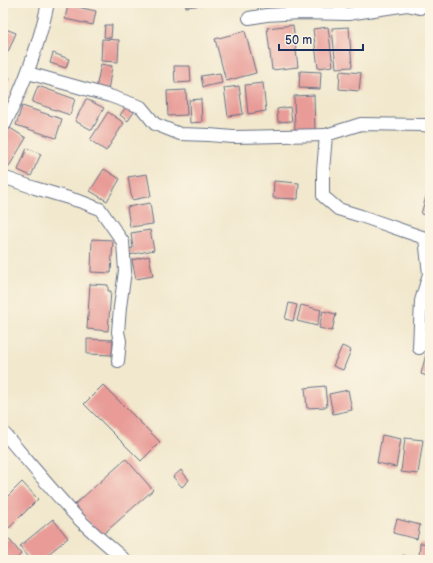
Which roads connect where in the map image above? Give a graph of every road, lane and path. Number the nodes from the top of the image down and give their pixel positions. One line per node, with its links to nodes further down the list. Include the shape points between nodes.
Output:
1 (48, 3): 4 (street)
2 (423, 6): 3 (street, via 407,5 348,14 300,13)
3 (249, 18)
4 (28, 73): 5 (street); 7 (street, via 141,107 155,124 180,134 233,138)
5 (3, 126)
6 (430, 126): 7 (street, via 362,124)
7 (326, 135): 9 (street, via 324,196 338,210 425,238 429,274 421,301)
8 (3, 177): 10 (street, via 100,208 123,242 125,271 118,332)
9 (419, 348)
10 (118, 361)
11 (3, 432): 12 (street, via 76,516)
12 (125, 560)

